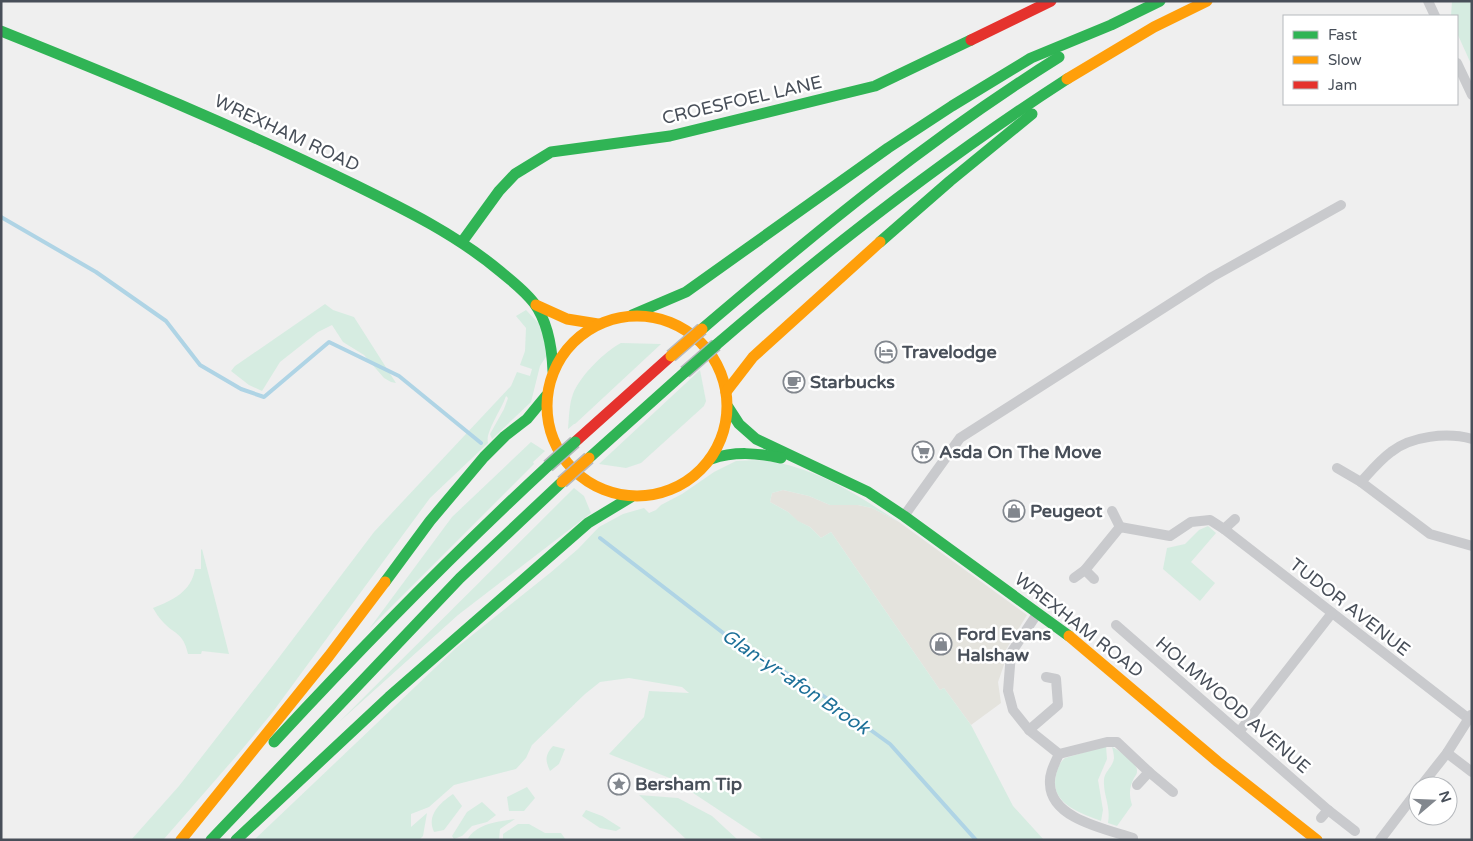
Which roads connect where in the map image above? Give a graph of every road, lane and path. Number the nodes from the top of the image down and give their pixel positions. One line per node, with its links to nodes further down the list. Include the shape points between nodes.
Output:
1 (1051, 1): 12 (main road, CROESFOEL LANE, via 875,86 670,136 551,152 515,174)
2 (1160, 1): 6 (main road)
3 (1207, 1): 8 (main road)
4 (1428, 1): 5 (street)
5 (1435, 15)
6 (1111, 25): 14 (main road, via 1031,58 888,148 686,292); 53 (main road, bridge, via 1038,69 939,138 839,214 671,356 501,509 419,590)
7 (1, 31): 12 (main road, WREXHAM ROAD, via 216,118 422,218)
8 (1096, 61): 17 (main road, via 950,181 822,294 753,357); 54 (main road, bridge, via 973,141 885,205 769,298 562,482 460,578)
9 (1458, 65): 10 (street)
10 (1472, 95)
11 (1341, 205): 27 (street, via 1212,277 960,438)
12 (462, 242): 13 (main road, WREXHAM ROAD, via 492,264)
13 (536, 305): 15 (main road, WREXHAM ROAD, via 567,319); 16 (main road, WREXHAM ROAD, via 546,328)
14 (632, 315): 15 (main road); 17 (main road, via 662,319 694,336 720,371)
15 (598, 324): 16 (main road, via 571,343)
16 (553, 371): 18 (main road)
17 (726, 392): 19 (main road)
18 (546, 396): 25 (main road, via 548,426 559,453 578,476 603,491); 53 (main road, via 484,457 430,521 329,656)
19 (728, 407): 21 (main road, via 723,434); 22 (main road, WREXHAM ROAD, via 747,433)
20 (1472, 439): 24 (street, via 1458,435 1422,437 1391,451)
21 (711, 459): 22 (main road, WREXHAM ROAD, via 746,452); 25 (main road, via 690,480 662,494)
22 (803, 462): 27 (main road, WREXHAM ROAD, via 868,492)
23 (1337, 468): 24 (street)
24 (1361, 482): 31 (street, via 1430,534)
25 (631, 497): 55 (main road, via 588,523 389,697)
26 (1112, 511): 29 (street)
27 (904, 516): 36 (main road, WREXHAM ROAD)
28 (1235, 519): 30 (street)
29 (1120, 527): 30 (street, TUDOR AVENUE, via 1170,536 1191,522 1210,520); 32 (street)
30 (1224, 529): 35 (street, TUDOR AVENUE)
31 (1472, 546)
32 (1085, 570): 33 (street); 34 (street)
33 (1074, 578)
34 (1094, 579)
35 (1332, 613): 39 (street, TUDOR AVENUE); 41 (street)
36 (1037, 614): 40 (street, via 1011,653 1008,691 1013,710); 56 (main road, WREXHAM ROAD, via 1072,639)
37 (1116, 625): 41 (street, HOLMWOOD AVENUE)
38 (1046, 677): 40 (street, via 1056,679 1058,705)
39 (1470, 717): 42 (street)
40 (1029, 730): 43 (street)
41 (1239, 732): 50 (street, HOLMWOOD AVENUE, via 1325,814)
42 (1447, 753): 45 (street); 46 (street)
43 (1059, 754): 44 (street, via 1117,742); 51 (street, via 1050,777 1052,797 1057,805 1066,813)
44 (1149, 772): 47 (street); 48 (street)
45 (1472, 772)
46 (1430, 776)
47 (1137, 785)
48 (1173, 792)
49 (1408, 803): 57 (street)
50 (1355, 831)
51 (1114, 836): 52 (street)
52 (1133, 838)
53 (182, 840)
54 (211, 840)
55 (236, 840)
56 (1317, 840)
57 (1380, 840)

